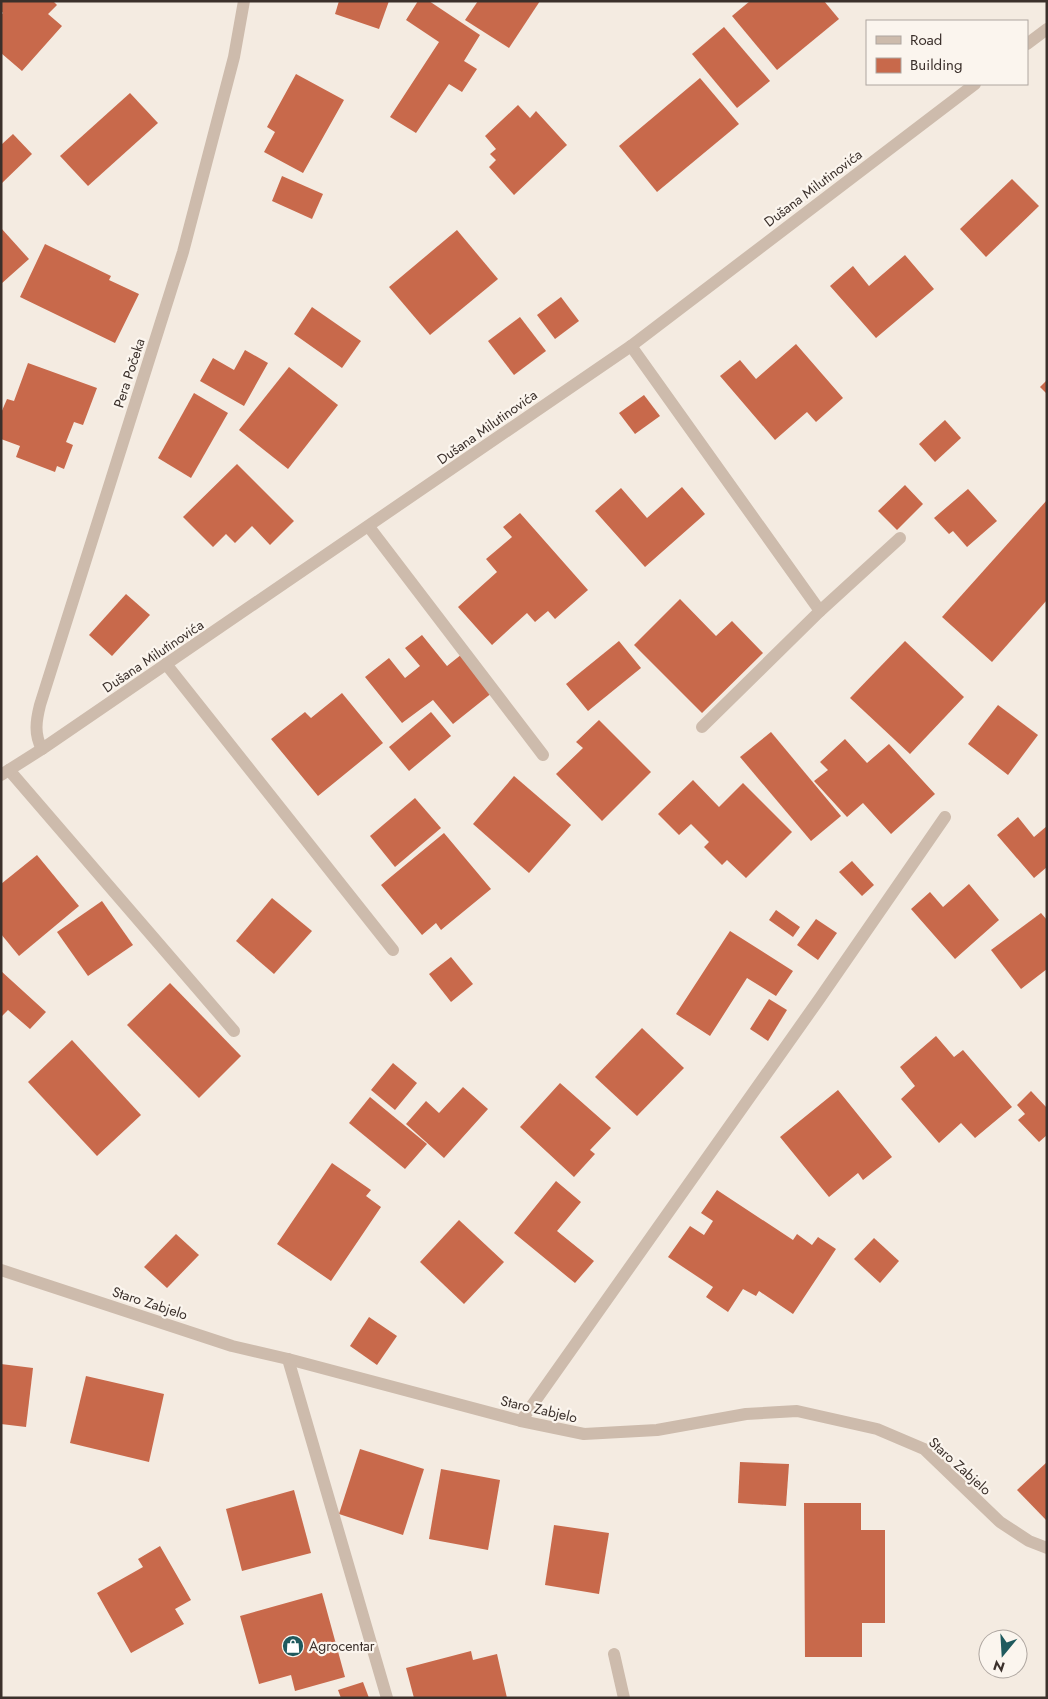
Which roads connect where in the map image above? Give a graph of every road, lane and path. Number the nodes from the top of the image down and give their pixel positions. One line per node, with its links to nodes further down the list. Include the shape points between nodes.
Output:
1 (244, 1): 11 (street, Pera Počeka, via 234,57 183,252 40,705 36,733)
2 (1047, 29): 3 (street)
3 (1028, 43)
4 (974, 85): 5 (street, Dušana Milutinovića)
5 (631, 346): 6 (street, Dušana Milutinovića); 8 (street)
6 (369, 527): 9 (street, Dušana Milutinovića); 12 (street)
7 (900, 538): 8 (street)
8 (820, 611): 10 (street)
9 (166, 664): 11 (street, Dušana Milutinovića); 15 (street)
10 (702, 727)
11 (42, 749): 13 (street, Dušana Milutinovića)
12 (543, 755)
13 (5, 773): 16 (street)
14 (945, 818): 19 (street)
15 (393, 950)
16 (234, 1031)
17 (1, 1270): 18 (street, Staro Zabjelo, via 232,1346)
18 (288, 1359): 19 (street, Staro Zabjelo); 22 (street)
19 (520, 1421): 20 (street, Staro Zabjelo, via 584,1434 657,1430 746,1414 796,1411 877,1429 924,1450 1000,1522 1029,1541)
20 (1047, 1548)
21 (614, 1654): 23 (street)
22 (387, 1698)
23 (624, 1698)

